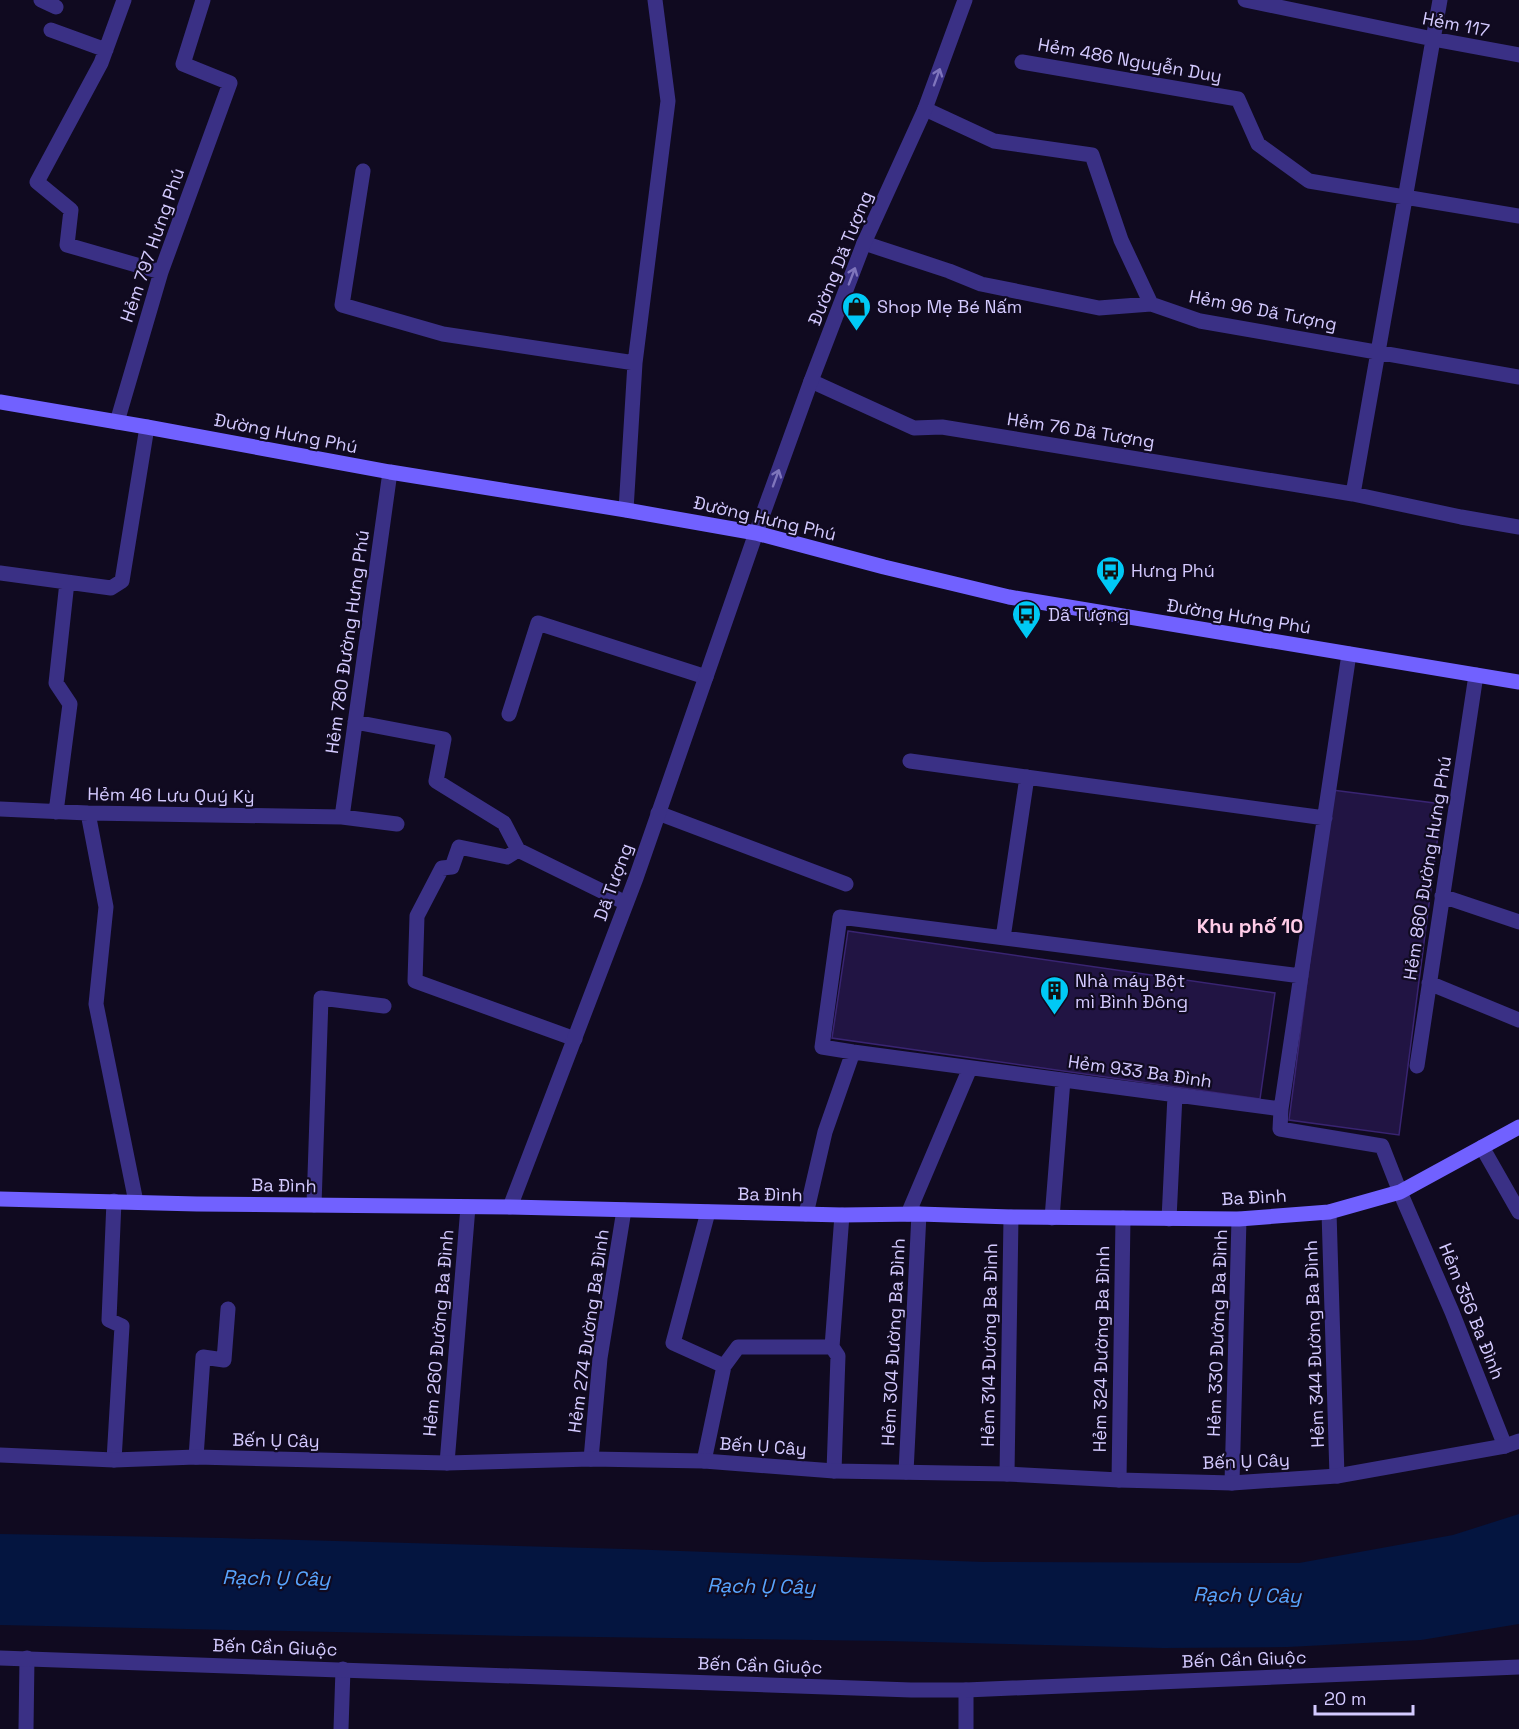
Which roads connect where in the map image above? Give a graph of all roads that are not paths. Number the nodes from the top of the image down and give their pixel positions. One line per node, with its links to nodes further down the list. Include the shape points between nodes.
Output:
1 (40, 0): 8 (street)
2 (124, 0): 11 (street)
3 (203, 0): 19 (street, Hẻm 797 Hưng Phú, via 183,64 230,83)
4 (655, 0): 22 (street, via 668,101)
5 (965, 0): 14 (street, Đường Dã Tượng, one-way to 5)
6 (1245, 0): 10 (street, Hẻm 117)
7 (1440, 0): 10 (street)
8 (56, 7)
9 (51, 30): 11 (street)
10 (1433, 39): 12 (street, Hẻm 117); 16 (street)
11 (106, 50): 19 (street, via 37,182 71,210 67,245)
12 (1519, 55)
13 (1022, 62): 16 (street, Hẻm 486 Nguyễn Duy, via 1238,99 1258,144 1309,181)
14 (925, 109): 18 (street, Đường Dã Tượng); 20 (street, via 994,141 1092,155 1121,240)
15 (363, 171): 22 (street, via 342,305 443,334)
16 (1405, 196): 17 (street); 21 (street)
17 (1519, 216)
18 (864, 243): 20 (street, Hẻm 96 Dã Tượng, via 981,285 1099,308); 24 (street, Đường Dã Tượng, one-way to 18)
19 (161, 272): 26 (street, Hẻm 797 Hưng Phú)
20 (1151, 304): 21 (street, Hẻm 96 Dã Tượng, via 1200,321)
21 (1377, 352): 23 (street, Hẻm 96 Dã Tượng); 29 (street)
22 (635, 363): 30 (street)
23 (1519, 377)
24 (811, 381): 29 (street, Hẻm 76 Dã Tượng, via 914,428 942,427); 32 (street, Đường Dã Tượng, one-way to 24)
25 (0, 402): 26 (street, Đường Hưng Phú)
26 (117, 422): 27 (street, Đường Hưng Phú)
27 (147, 427): 28 (street, Đường Hưng Phú); 34 (street, via 122,581 111,588)
28 (390, 472): 30 (street, Đường Hưng Phú); 40 (street, Hẻm 780 Đường Hưng Phú)
29 (1353, 494): 31 (street, Hẻm 76 Dã Tượng)
30 (626, 510): 32 (street, Đường Hưng Phú)
31 (1519, 527)
32 (756, 533): 35 (street, Đường Hưng Phú, via 1009,597); 37 (street, Dã Tượng)
33 (0, 573): 34 (street)
34 (67, 582): 44 (street, via 56,683 70,704)
35 (1349, 654): 36 (street, Đường Hưng Phú); 48 (street)
36 (1476, 675): 38 (street, Đường Hưng Phú); 52 (street, Hẻm 860 Đường Hưng Phú)
37 (706, 677): 39 (street, via 538,623); 46 (street, Dã Tượng)
38 (1519, 682)
39 (509, 714)
40 (355, 722): 47 (street, Hẻm 780 Đường Hưng Phú); 50 (street, via 444,739 436,781 504,823)
41 (910, 761): 42 (street)
42 (1028, 777): 48 (street); 55 (street)
43 (0, 809): 44 (street, Hẻm 46 Lưu Quý Kỳ)
44 (57, 812): 45 (street, Hẻm 46 Lưu Quý Kỳ)
45 (88, 813): 47 (street, Hẻm 46 Lưu Quý Kỳ); 72 (street, via 106,908 96,1004)
46 (658, 813): 51 (street); 53 (street, Dã Tượng)
47 (342, 817): 49 (street, Hẻm 46 Lưu Quý Kỳ)
48 (1325, 818): 56 (street)
49 (398, 824)
50 (518, 850): 53 (street); 60 (street, via 507,857 459,847 452,867 442,868 417,916 416,981)
51 (846, 885)
52 (1442, 896): 54 (street); 57 (street, Hẻm 860 Đường Hưng Phú)
53 (626, 903): 60 (street, Dã Tượng)
54 (1519, 922)
55 (1003, 938): 56 (street); 61 (street, Hẻm 933 Ba Đình, via 840,917 822,1047)
56 (1300, 976): 66 (street)
57 (1429, 983): 59 (street); 62 (street, Hẻm 860 Đường Hưng Phú)
58 (384, 1006): 73 (street, via 321,998)
59 (1519, 1020)
60 (575, 1039): 75 (street, Dã Tượng)
61 (853, 1052): 63 (street, Hẻm 933 Ba Đình); 80 (street, via 825,1132)
62 (1417, 1066)
63 (970, 1068): 64 (street, Hẻm 933 Ba Đình); 81 (street)
64 (1063, 1080): 65 (street, Hẻm 933 Ba Đình); 84 (street)
65 (1175, 1095): 66 (street, Hẻm 933 Ba Đình); 86 (street)
66 (1281, 1109): 69 (street, via 1280,1129 1382,1146)
67 (1519, 1127): 68 (street, Ba Đình)
68 (1482, 1147): 69 (street, Ba Đình); 79 (street)
69 (1400, 1192): 78 (street, Ba Đình); 91 (street, Hẻm 356 Ba Đình)
70 (0, 1199): 71 (street, Ba Đình)
71 (114, 1201): 72 (street, Ba Đình); 95 (street, via 109,1320 122,1326)
72 (136, 1202): 73 (street, Ba Đình)
73 (314, 1205): 74 (street, Ba Đình)
74 (468, 1207): 75 (street, Ba Đình); 97 (street, Hẻm 260 Đường Ba Đình)
75 (510, 1207): 76 (street, Ba Đình)
76 (624, 1209): 77 (street, Ba Đình); 94 (street, Hẻm 274 Đường Ba Đình, via 600,1358)
77 (708, 1212): 80 (street, Ba Đình); 90 (street, via 673,1343)
78 (1329, 1212): 87 (street, Ba Đình); 101 (street, Hẻm 344 Đường Ba Đình)
79 (1519, 1212)
80 (806, 1214): 82 (street, Ba Đình)
81 (913, 1214): 82 (street, Ba Đình); 83 (street, Ba Đình); 99 (street, Hẻm 304 Đường Ba Đình)
82 (842, 1215): 89 (street)
83 (1011, 1217): 84 (street, Ba Đình); 100 (street, Hẻm 314 Đường Ba Đình)
84 (1052, 1218): 85 (street, Ba Đình)
85 (1123, 1218): 86 (street, Ba Đình); 102 (street, Hẻm 324 Đường Ba Đình)
86 (1169, 1219): 87 (street, Ba Đình)
87 (1239, 1219): 103 (street, Hẻm 330 Đường Ba Đình)
88 (228, 1309): 93 (street, via 224,1359 203,1357)
89 (832, 1347): 90 (street, via 738,1347); 98 (street, via 838,1356)
90 (724, 1366): 96 (street)
91 (1512, 1444): 101 (street, Bến Ụ Cây)
92 (0, 1455): 95 (street, Bến Ụ Cây)
93 (196, 1457): 95 (street, Bến Ụ Cây); 97 (street, Bến Ụ Cây)
94 (591, 1459): 96 (street, Bến Ụ Cây); 97 (street, Bến Ụ Cây)
95 (114, 1460)
96 (704, 1461): 98 (street, Bến Ụ Cây)
97 (447, 1463)
98 (834, 1470): 99 (street, Bến Ụ Cây)
99 (906, 1472): 100 (street, Bến Ụ Cây)
100 (1007, 1474): 102 (street, Bến Ụ Cây)
101 (1337, 1476): 103 (street, Bến Ụ Cây)
102 (1119, 1480): 103 (street, Bến Ụ Cây)
103 (1232, 1483)
104 (0, 1658): 105 (street, Bến Cần Giuộc)
105 (27, 1658): 107 (street, Bến Cần Giuộc); 109 (street)
106 (1519, 1667): 108 (street, Bến Cần Giuộc)
107 (343, 1669): 108 (street, Bến Cần Giuộc); 110 (street)
108 (966, 1690): 111 (street)
109 (26, 1729)
110 (341, 1729)
111 (966, 1729)

